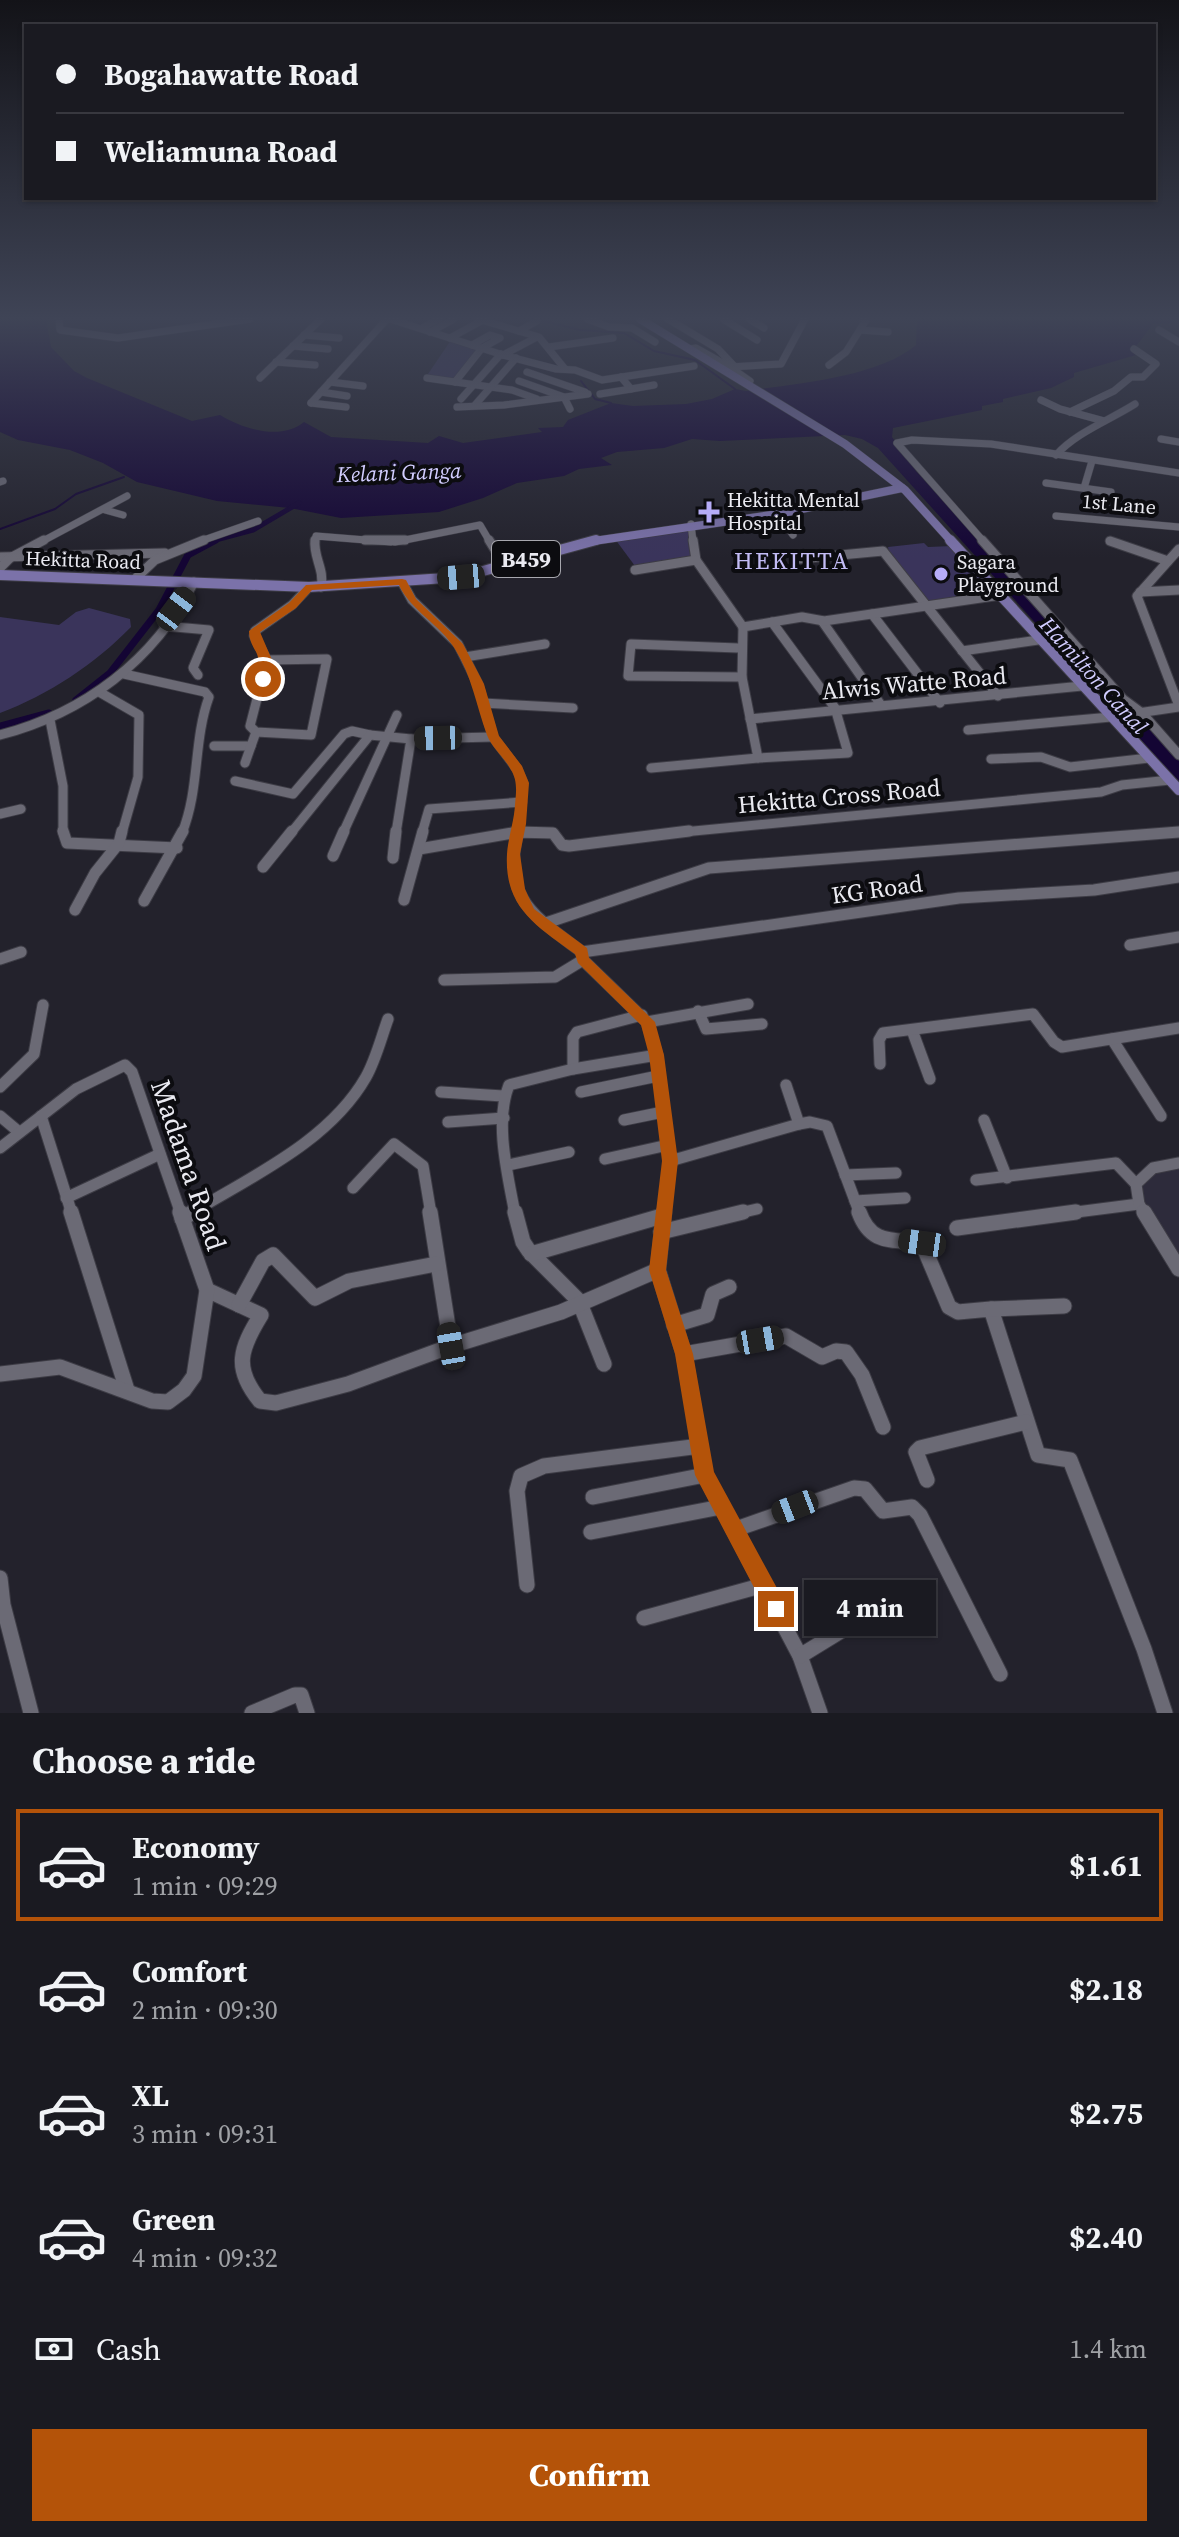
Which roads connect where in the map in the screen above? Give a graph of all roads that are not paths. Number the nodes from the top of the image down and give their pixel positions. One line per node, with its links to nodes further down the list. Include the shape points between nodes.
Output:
1 (315, 399): 11 (street, via 311,403)
2 (462, 399): 13 (street, via 459,403)
3 (481, 399): 13 (street)
4 (535, 399): 9 (street)
5 (548, 399): 9 (street)
6 (565, 399): 15 (street)
7 (773, 399): 28 (main road)
8 (1097, 399): 16 (street)
9 (539, 400): 13 (street)
10 (1041, 400): 16 (street)
11 (323, 404): 14 (street); 17 (street)
12 (1135, 404): 18 (street)
13 (475, 405)
14 (346, 407)
15 (570, 409)
16 (1070, 412): 18 (street)
17 (316, 413)
18 (1104, 421): 23 (street, via 1072,438)
19 (925, 430): 21 (street)
20 (1161, 439): 22 (street)
21 (941, 441): 23 (street); 83 (street, via 897,441 1123,699)
22 (1179, 442)
23 (1056, 455): 24 (street)
24 (1092, 461): 25 (street); 27 (street)
25 (1179, 473)
26 (1046, 483): 27 (street)
27 (1084, 488): 29 (street)
28 (905, 490): 32 (main road, B459); 58 (main road)
29 (1111, 492)
30 (127, 496): 31 (street)
31 (105, 510): 33 (street); 43 (street)
32 (778, 514): 36 (main road, B459); 38 (street)
33 (123, 515)
34 (1056, 516): 37 (street, 1st Lane)
35 (258, 521): 51 (street, via 148,564)
36 (691, 524): 45 (street); 47 (main road, B459, via 576,544)
37 (1179, 527)
38 (793, 535)
39 (1110, 541): 46 (street)
40 (1179, 549): 46 (street)
41 (165, 553): 43 (street)
42 (0, 557): 43 (street)
43 (10, 558): 48 (street)
44 (798, 559): 59 (street, via 883,551)
45 (696, 560): 49 (street); 64 (street)
46 (1168, 561): 57 (street)
47 (505, 566): 53 (main road, B459, via 461,577); 55 (street, via 480,525 394,542 316,536 313,553 324,578)
48 (0, 568)
49 (635, 570)
50 (0, 575): 51 (main road, Hekitta Road / B459)
51 (135, 579): 52 (main road, Hekitta Road / B459)
52 (193, 582): 54 (main road, B459); 63 (street)
53 (402, 582): 55 (main road, B459); 69 (street)
54 (309, 587): 55 (main road, B459); 70 (street, via 255,631)
55 (321, 587)
56 (1179, 590): 57 (street)
57 (1140, 592): 80 (street, via 1139,602)
58 (1001, 595): 59 (street); 65 (main road)
59 (924, 606): 60 (street); 68 (street)
60 (872, 614): 61 (street); 78 (street)
61 (822, 621): 62 (street, via 802,617); 79 (street)
62 (772, 622): 64 (street); 82 (street)
63 (164, 626): 71 (street); 72 (street, via 210,630 193,668)
64 (743, 627): 67 (street)
65 (1038, 640): 68 (street); 74 (main road)
66 (545, 644): 69 (street)
67 (738, 648): 73 (street); 73 (street, via 631,644 628,676)
68 (962, 651): 76 (street)
69 (465, 657): 77 (street)
70 (267, 660): 89 (street, via 250,726); 89 (street, via 327,659 311,735)
71 (124, 674): 75 (street); 112 (street, via 209,697 199,722 194,794)
72 (198, 675)
73 (742, 677): 86 (street)
74 (1082, 686): 76 (street, Alwis Watte Road); 85 (main road)
75 (101, 693): 87 (street); 111 (street, via 139,715 138,777)
76 (998, 696): 78 (street, Alwis Watte Road)
77 (483, 703): 81 (street); 92 (street)
78 (940, 703): 79 (street, Alwis Watte Road)
79 (881, 705): 82 (street, Alwis Watte Road)
80 (1179, 706): 83 (street)
81 (573, 708)
82 (835, 708): 86 (street, Alwis Watte Road); 98 (street, via 848,753)
83 (1142, 713): 85 (street); 97 (street)
84 (397, 715): 93 (street)
85 (1111, 717): 88 (street); 99 (main road)
86 (750, 719): 98 (street)
87 (50, 720): 90 (street); 111 (street, via 63,786 63,838 67,843)
88 (968, 730)
89 (256, 732): 96 (street)
90 (0, 735)
91 (370, 735): 93 (street); 104 (street, via 344,734 293,794); 116 (street)
92 (493, 737): 94 (street); 106 (street, via 517,769)
93 (384, 738): 94 (street); 114 (street)
94 (411, 739): 115 (street)
95 (214, 746): 96 (street)
96 (251, 746): 101 (street)
97 (1179, 755)
98 (758, 758): 102 (street)
99 (1149, 758): 100 (street, via 1070,767 1041,757); 103 (main road)
100 (991, 759)
101 (245, 763)
102 (651, 768)
103 (1170, 780): 105 (main road); 109 (street, Hekitta Cross Road, via 1101,792 569,846 553,833)
104 (235, 781)
105 (1179, 790)
106 (522, 802): 109 (street); 113 (street, via 429,809)
107 (21, 809): 108 (street)
108 (0, 814)
109 (518, 832): 113 (street, Hekitta Cross Road); 121 (street, via 513,854 518,889 529,912)
110 (1179, 832): 121 (street, via 709,868)
111 (119, 843): 112 (street); 120 (street)
112 (177, 848): 119 (street)
113 (419, 849): 118 (street)
114 (333, 856)
115 (393, 858)
116 (263, 867)
117 (1179, 877): 125 (street, KG Road, via 1094,890 959,898)
118 (404, 900)
119 (144, 901)
120 (75, 910)
121 (546, 923): 125 (street)
122 (1179, 937): 123 (street)
123 (1130, 945)
124 (21, 952): 126 (street)
125 (582, 956): 127 (street, KG Road, via 555,977); 131 (street)
126 (0, 959)
127 (444, 980)
128 (748, 1004): 130 (street)
129 (43, 1005): 143 (street, via 34,1054)
130 (698, 1011): 131 (street); 133 (street, via 706,1029)
131 (645, 1018): 137 (street); 139 (street, via 577,1032)
132 (388, 1019): 177 (street, via 364,1081 337,1114 310,1138)
133 (762, 1024)
134 (1179, 1028): 136 (street)
135 (912, 1030): 136 (street, via 1033,1014 1062,1047); 138 (street, via 883,1033); 141 (street)
136 (1112, 1039): 150 (street)
137 (657, 1055): 139 (street); 140 (street)
138 (880, 1064)
139 (573, 1069): 146 (street, via 509,1085)
140 (658, 1076): 145 (street); 147 (street)
141 (930, 1079)
142 (786, 1085): 155 (street)
143 (0, 1087)
144 (441, 1092): 146 (street)
145 (581, 1092)
146 (503, 1096): 151 (street)
147 (663, 1112): 152 (street); 157 (street)
148 (0, 1116): 156 (street)
149 (41, 1116): 156 (street, Madama Road); 160 (street, Madama Road, via 76,1089 125,1065); 171 (street)
150 (1161, 1116)
151 (504, 1118): 154 (street); 164 (street)
152 (624, 1120)
153 (984, 1120): 167 (street)
154 (448, 1122)
155 (799, 1124): 162 (street); 166 (street, via 827,1126)
156 (19, 1132): 158 (street, Madama Road)
157 (668, 1145): 161 (street); 162 (street)
158 (0, 1148)
159 (569, 1152): 164 (street)
160 (160, 1154): 171 (street); 177 (street, Madama Road)
161 (605, 1159)
162 (670, 1161): 176 (street)
163 (1179, 1163): 169 (street, via 1153,1168)
164 (508, 1165): 180 (street, via 521,1239)
165 (896, 1173): 166 (street)
166 (845, 1175): 173 (street)
167 (1007, 1178): 168 (street); 169 (street, via 1116,1163)
168 (976, 1180)
169 (1136, 1184): 174 (street)
170 (353, 1188): 181 (street, via 394,1144 423,1166)
171 (66, 1198): 195 (street)
172 (905, 1198): 173 (street)
173 (855, 1201): 189 (street, via 873,1236 922,1243 949,1307 958,1312)
174 (1139, 1204): 178 (street); 182 (street)
175 (757, 1209): 179 (street)
176 (662, 1216): 179 (street); 180 (street)
177 (182, 1219): 185 (street, Madama Road)
178 (957, 1228)
179 (661, 1232): 183 (street)
180 (531, 1254): 186 (street)
181 (436, 1264): 187 (street, via 336,1285 315,1298 273,1255 263,1261); 191 (street)
182 (1179, 1269)
183 (658, 1270): 186 (street); 190 (street)
184 (729, 1287): 190 (street, via 713,1294 707,1315)
185 (207, 1290): 187 (street); 195 (street, via 194,1376 184,1390 168,1402)
186 (579, 1302): 191 (street); 193 (street)
187 (239, 1305): 191 (street, via 261,1315 245,1338 240,1367 246,1386 260,1401 276,1403 348,1384)
188 (1064, 1306): 189 (street)
189 (991, 1309): 196 (street)
190 (674, 1325): 192 (street)
191 (451, 1346)
192 (684, 1354): 197 (street, via 786,1336 822,1357 845,1351 854,1360); 198 (street)
193 (604, 1364)
194 (0, 1374): 195 (street, via 60,1367)
195 (127, 1390)
196 (1026, 1422): 200 (street, via 920,1448 916,1452); 216 (street, via 1038,1455 1070,1460)
197 (883, 1427)
198 (700, 1446): 199 (street); 206 (street, via 544,1466 521,1476 517,1491)
199 (705, 1475): 201 (street); 202 (street)
200 (927, 1480)
201 (593, 1497)
202 (721, 1507): 203 (street); 204 (street)
203 (736, 1529): 207 (street); 211 (street, via 854,1488 865,1489 883,1511 912,1507)
204 (591, 1532)
205 (0, 1578): 212 (street)
206 (527, 1585)
207 (764, 1585): 209 (street); 210 (street)
208 (888, 1602): 210 (street)
209 (644, 1618)
210 (800, 1656): 215 (street)
211 (1000, 1674)
212 (31, 1713)
213 (252, 1713): 214 (street, via 295,1695 301,1695)
214 (307, 1713)
215 (820, 1713)
216 (1165, 1713)

